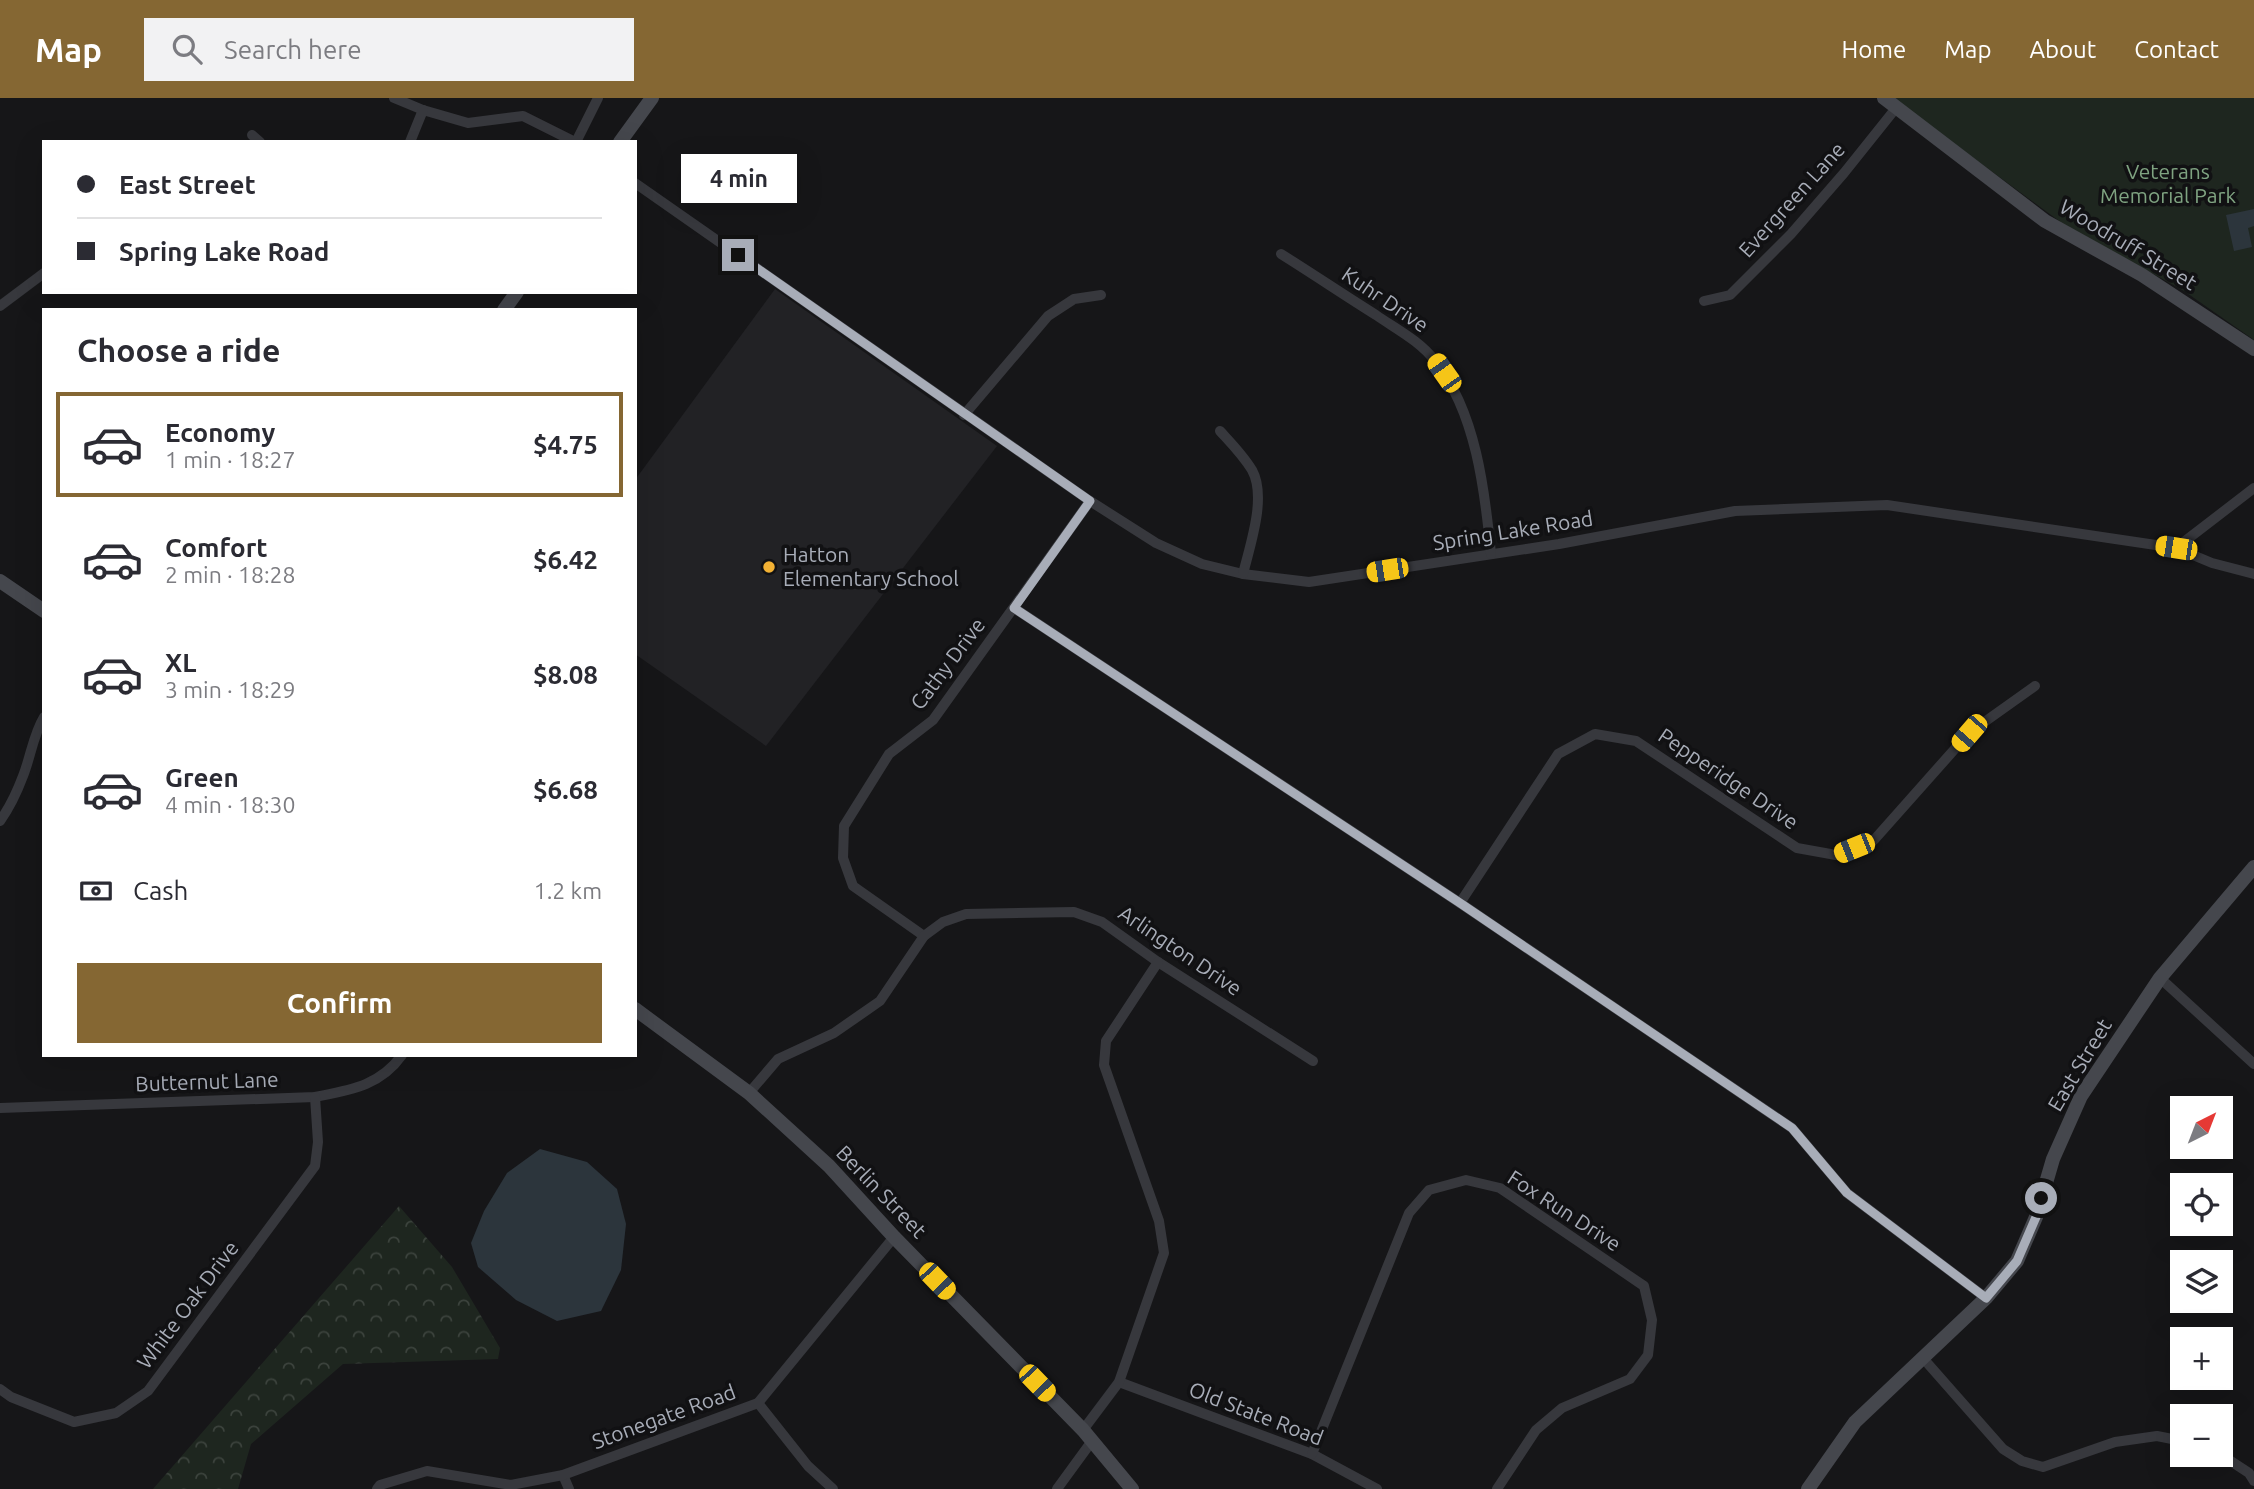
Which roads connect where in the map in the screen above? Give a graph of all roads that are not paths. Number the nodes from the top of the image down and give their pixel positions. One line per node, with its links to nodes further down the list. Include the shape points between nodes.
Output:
1 (394, 98): 6 (street)
2 (598, 98): 9 (street)
3 (652, 98): 10 (street)
4 (1884, 98): 5 (street, Woodruff Street)
5 (1896, 108): 16 (street, Evergreen Lane, via 1791,234 1730,295); 19 (street, Woodruff Street, via 2045,221 2142,275)
6 (423, 110): 7 (street, via 468,123 523,116); 8 (street)
7 (558, 138)
8 (411, 140)
9 (576, 140)
10 (621, 140)
11 (637, 184): 20 (street, Spring Lake Road)
12 (1281, 254): 25 (street, Kuhr Drive, via 1412,339 1434,359 1453,387 1474,444 1486,491)
13 (42, 274): 17 (street)
14 (515, 294): 18 (street)
15 (1101, 295): 20 (street, via 1074,299 1048,316)
16 (1704, 301)
17 (0, 306)
18 (505, 308)
19 (2254, 349)
20 (964, 415): 23 (street, Spring Lake Road)
21 (1220, 431): 26 (street, via 1254,472 1259,498)
22 (2254, 488): 24 (street)
23 (1090, 501): 26 (street, Spring Lake Road, via 1156,543 1202,564); 29 (street, Cathy Drive)
24 (2176, 548): 25 (street, Spring Lake Road, via 1887,505 1735,512); 27 (street, Spring Lake Road)
25 (1492, 554): 26 (street, Spring Lake Road, via 1309,582)
26 (1243, 574)
27 (2254, 574)
28 (0, 581): 30 (street)
29 (1014, 608): 35 (street); 36 (street, Cathy Drive, via 933,720 889,754 844,826 843,858 853,886)
30 (42, 610)
31 (2035, 686): 35 (street, Pepperidge Drive, via 1969,733 1874,840 1836,855 1797,848 1636,741 1595,734 1558,754)
32 (42, 720): 33 (street, via 23,776)
33 (0, 821)
34 (2254, 867): 38 (street, East Street)
35 (1460, 903): 47 (street, via 1792,1128 1847,1193)
36 (924, 936): 37 (street, Arlington Drive, via 943,922 966,914 1074,912 1102,922); 43 (street, Arlington Drive, via 880,1001 834,1033 778,1059)
37 (1158, 962): 41 (street, Arlington Drive); 49 (street, via 1106,1041 1104,1065 1159,1221 1164,1254)
38 (2160, 978): 42 (street); 47 (street, East Street, via 2081,1096 2017,1261)
39 (637, 1010): 43 (street, Berlin Street)
40 (401, 1057): 44 (street, Butternut Lane, via 392,1070 359,1088)
41 (1313, 1061)
42 (2254, 1064)
43 (749, 1093): 46 (street, Berlin Street, via 829,1166)
44 (315, 1097): 45 (street, Butternut Lane); 50 (street, White Oak Drive, via 315,1166 148,1391 116,1413 74,1422)
45 (0, 1108)
46 (894, 1237): 51 (street, Stonegate Road); 52 (street, Berlin Street)
47 (1986, 1298): 48 (street, East Street)
48 (1922, 1357): 53 (street, via 2003,1449 2022,1461 2043,1467 2115,1442); 65 (street, East Street, via 1855,1422)
49 (1119, 1382): 52 (street); 54 (street, Old State Road)
50 (0, 1389)
51 (758, 1403): 56 (street, Stonegate Road); 60 (street, via 808,1466)
52 (1087, 1436): 61 (street); 62 (street, Berlin Street)
53 (2170, 1439)
54 (1312, 1454): 63 (street, Old State Road); 64 (street, Fox Run Drive, via 1409,1213 1429,1190 1466,1180 1500,1188 1644,1286 1653,1320 1648,1355 1630,1379 1562,1408 1536,1430)
55 (2233, 1463): 57 (street)
56 (563, 1475): 58 (street, Stonegate Road, via 512,1485 427,1471); 59 (street)
57 (2254, 1481)
58 (377, 1489)
59 (569, 1489)
60 (833, 1489)
61 (1057, 1489)
62 (1132, 1489)
63 (1377, 1489)
64 (1497, 1489)
65 (1808, 1489)

